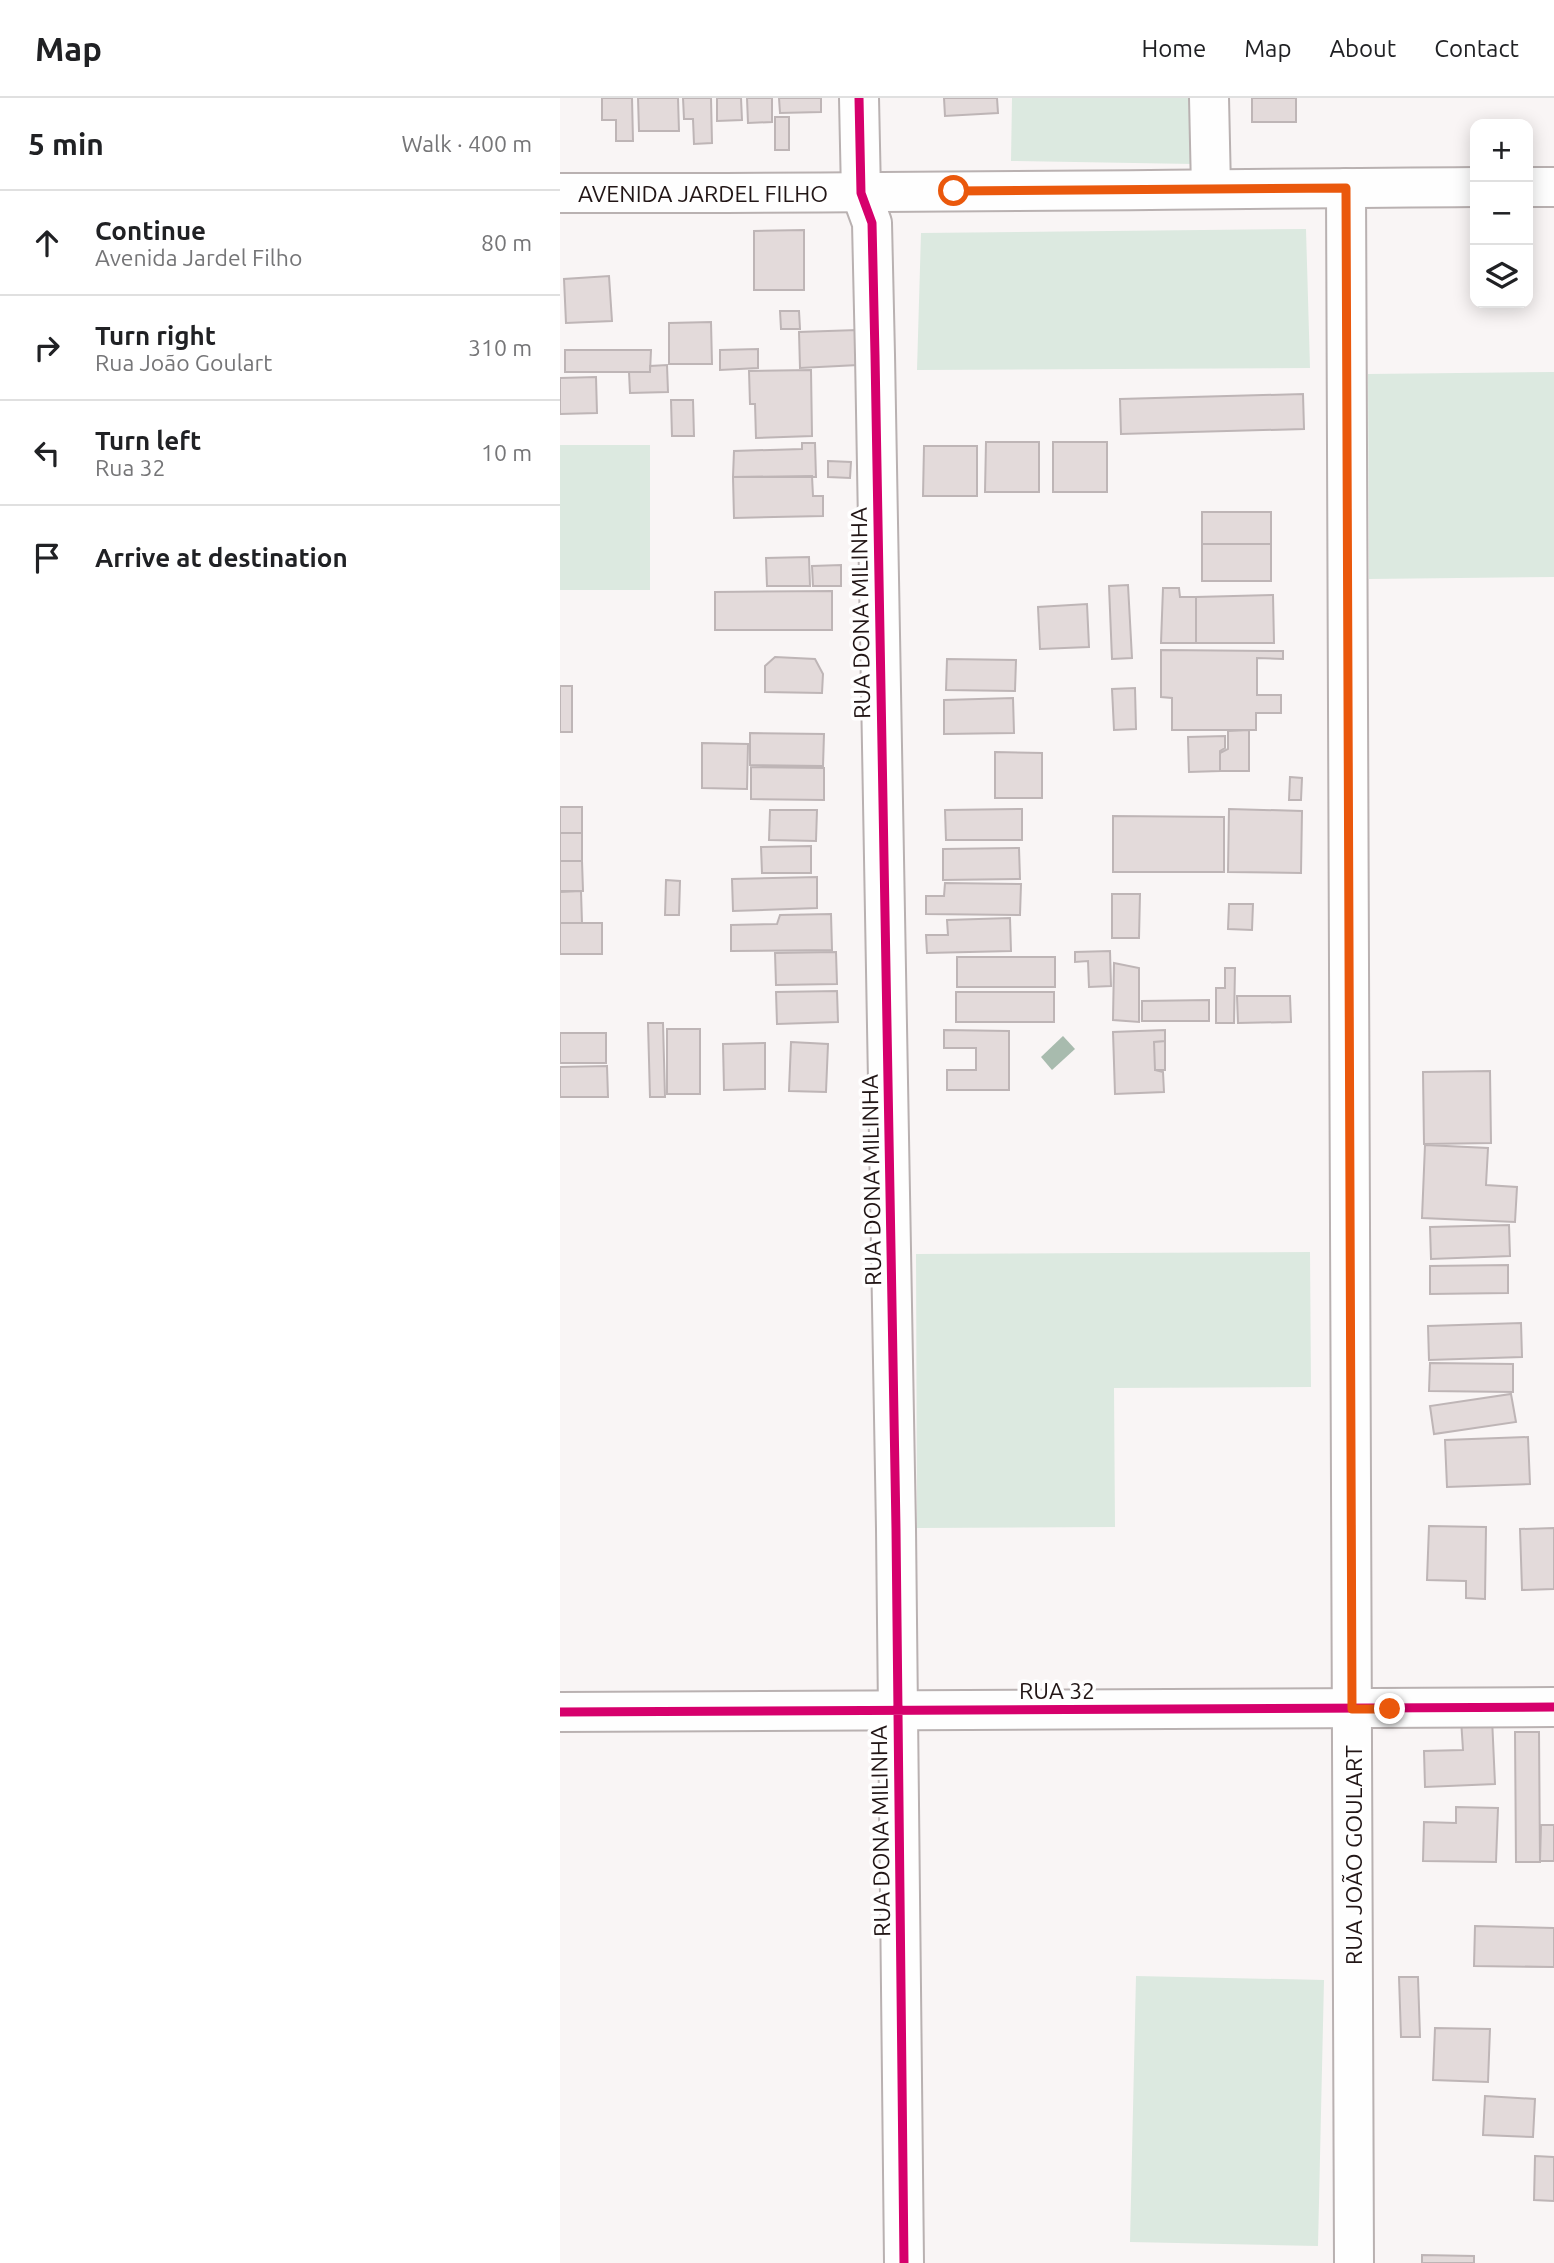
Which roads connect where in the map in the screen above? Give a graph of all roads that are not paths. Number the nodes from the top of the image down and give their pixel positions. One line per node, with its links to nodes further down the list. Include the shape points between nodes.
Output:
1 (859, 98): 9 (street, RUA DONA MILINHA)
2 (1209, 98): 6 (street)
3 (1470, 187): 7 (street, AVENIDA JARDEL FILHO)
4 (1533, 187): 5 (street)
5 (1554, 187)
6 (1210, 188): 7 (street, AVENIDA JARDEL FILHO); 9 (street, AVENIDA JARDEL FILHO)
7 (1346, 188): 11 (street, RUA JOÃO GOULART)
8 (560, 192): 9 (street, AVENIDA JARDEL FILHO)
9 (861, 193): 12 (street, RUA DONA MILINHA, via 872,223)
10 (1554, 1707): 11 (street, RUA 32)
11 (1352, 1709): 12 (street, RUA 32); 15 (street, RUA JOÃO GOULART)
12 (897, 1710): 13 (street, RUA 32); 14 (street, RUA DONA MILINHA)
13 (560, 1712)
14 (904, 2263)
15 (1354, 2263)

